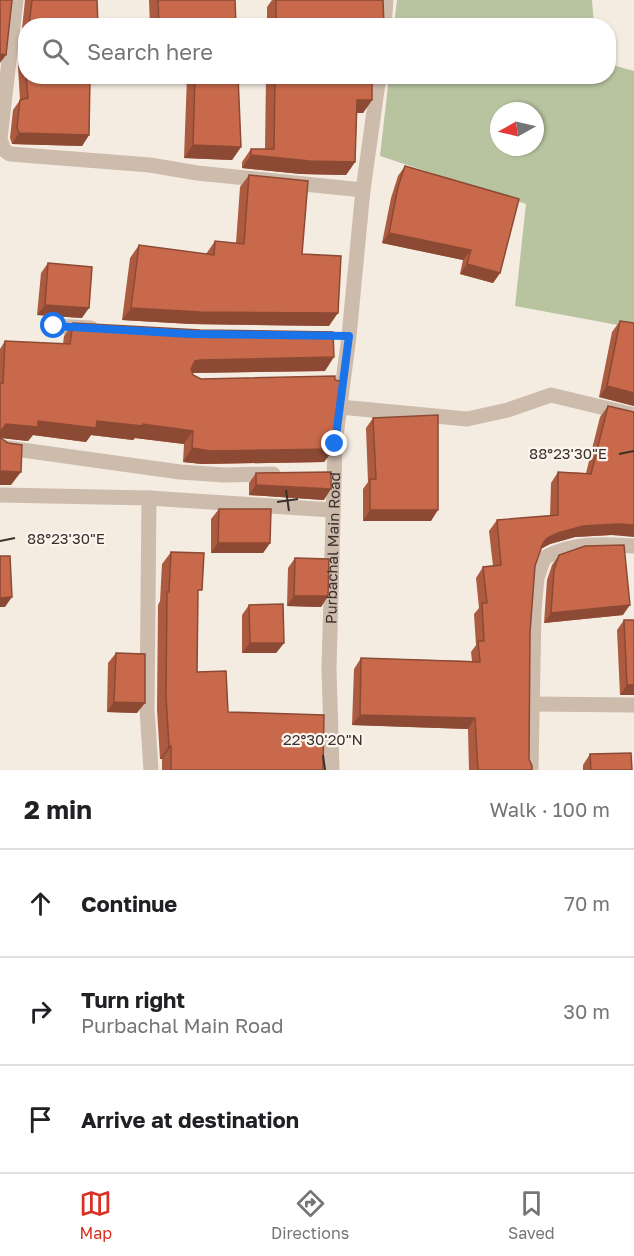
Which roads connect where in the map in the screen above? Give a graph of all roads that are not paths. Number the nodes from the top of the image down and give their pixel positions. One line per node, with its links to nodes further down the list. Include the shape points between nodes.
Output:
1 (16, 0): 5 (street, via 0,139 10,154 150,165)
2 (386, 0): 3 (street)
3 (385, 18)
4 (378, 84): 5 (street, Purbachal Main Road)
5 (363, 190): 8 (street, Purbachal Main Road, via 337,380)
6 (54, 326): 7 (street)
7 (102, 328)
8 (340, 407): 9 (street, via 467,419 551,395); 14 (street, Purbachal Main Road, via 328,472)
9 (634, 415)
10 (0, 447): 11 (street, via 180,472)
11 (288, 473)
12 (0, 495): 13 (street)
13 (149, 498): 14 (street); 18 (street, via 147,708)
14 (332, 510): 19 (street, Purbachal Main Road)
15 (634, 546): 16 (street, via 594,544 559,549 544,558 537,578)
16 (532, 704): 17 (street); 20 (street)
17 (634, 705)
18 (151, 770)
19 (332, 770)
20 (531, 770)

